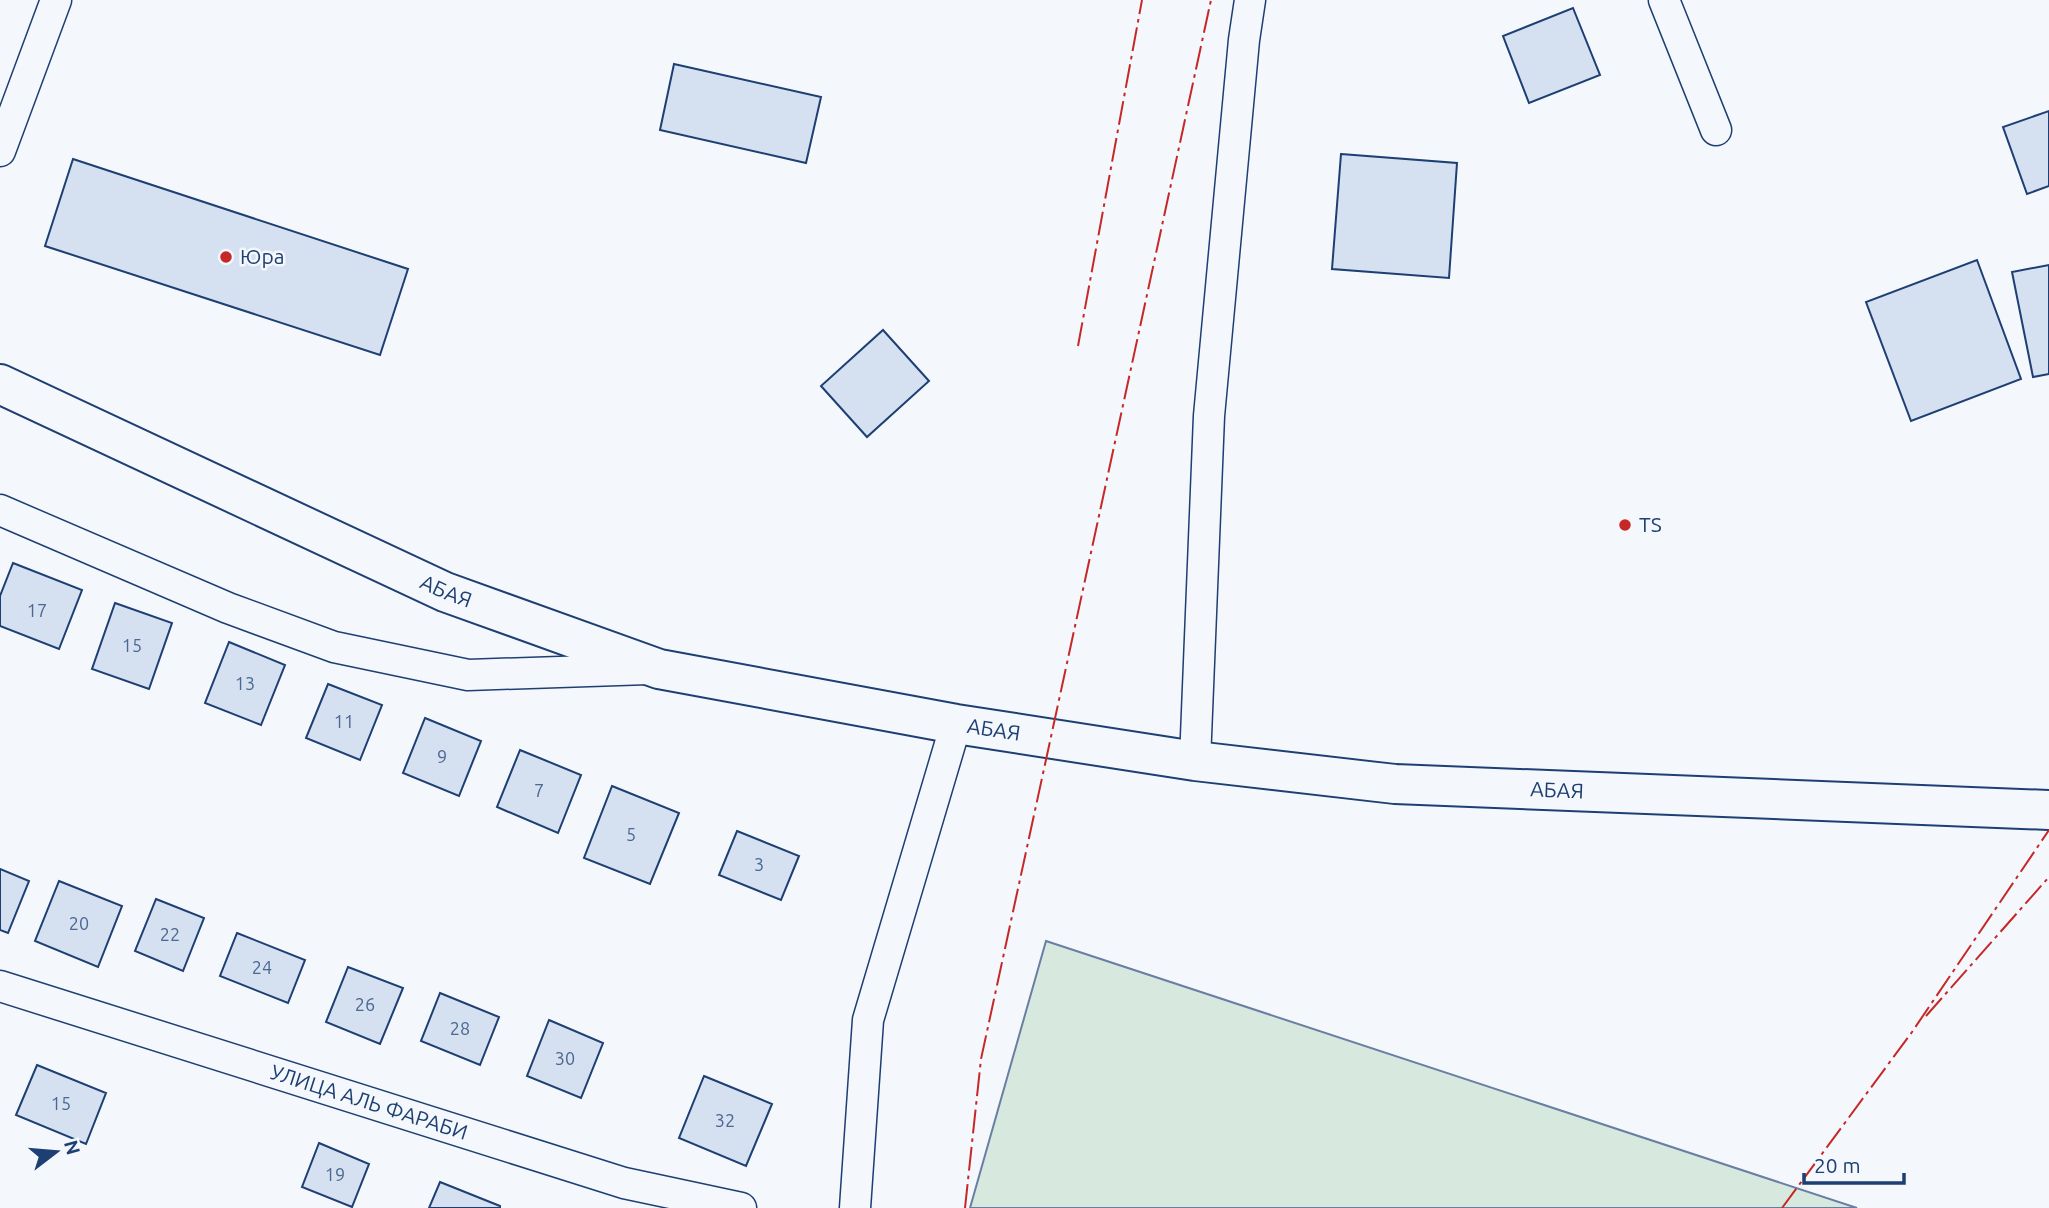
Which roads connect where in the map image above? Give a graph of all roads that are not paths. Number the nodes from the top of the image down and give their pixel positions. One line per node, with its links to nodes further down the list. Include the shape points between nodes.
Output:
1 (56, 0): 5 (street)
2 (1250, 0): 10 (street, via 1209,416)
3 (1664, 0): 4 (street)
4 (1716, 130)
5 (0, 151)
6 (0, 384): 8 (street, АБАЯ, via 444,592)
7 (0, 510): 8 (street, via 228,608 334,647 468,675)
8 (659, 669): 9 (street, АБАЯ)
9 (956, 724): 10 (street, АБАЯ); 14 (street, via 868,1020)
10 (1195, 761): 11 (street, АБАЯ, via 1395,785)
11 (2049, 810)
12 (0, 986): 13 (street, УЛИЦА АЛЬ ФАРАБИ, via 624,1183)
13 (741, 1208)
14 (855, 1208)

